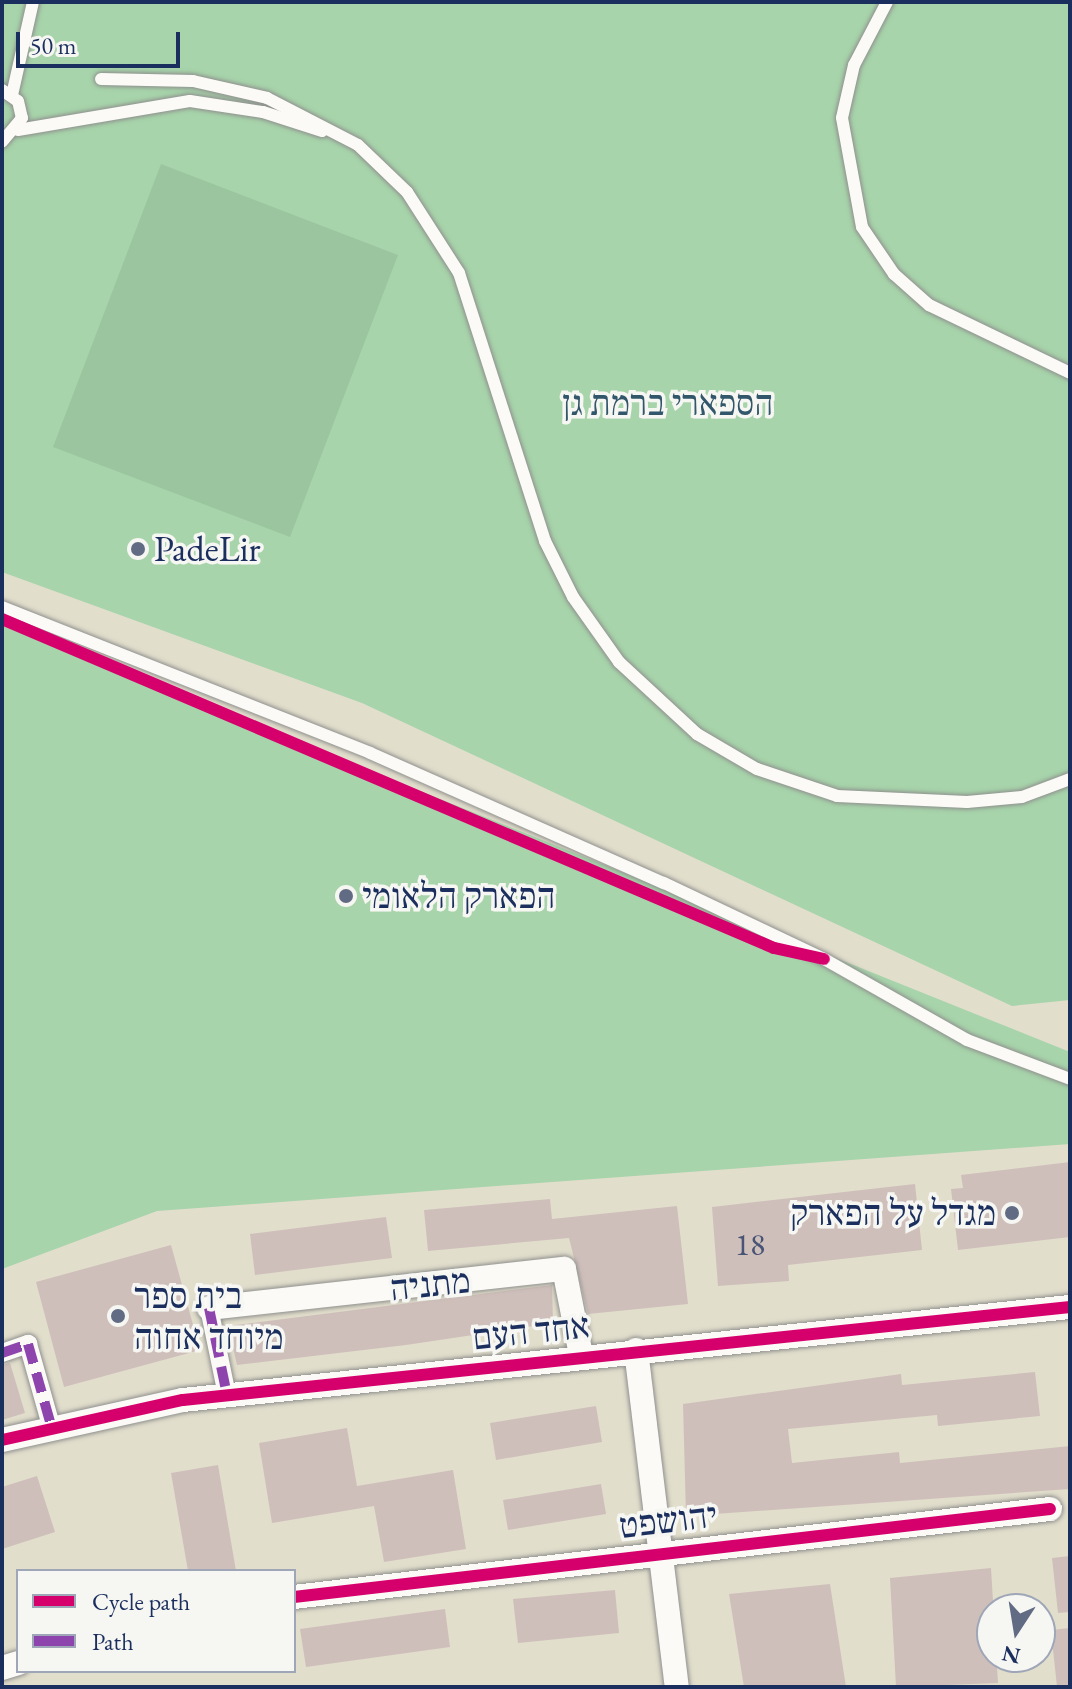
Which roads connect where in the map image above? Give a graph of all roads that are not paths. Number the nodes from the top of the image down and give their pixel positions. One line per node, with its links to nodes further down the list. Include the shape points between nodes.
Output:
1 (33, 2): 4 (lane)
2 (887, 2): 8 (lane, via 854,65 842,118 862,227 894,274 929,305)
3 (101, 79): 7 (lane, via 229,85)
4 (7, 92): 5 (lane, via 21,109)
5 (18, 130): 6 (lane); 7 (lane, via 190,101 263,112)
6 (2, 142)
7 (358, 145): 10 (lane, via 407,192 459,273 545,541 593,631 662,708 757,769 837,796 967,802 1022,797)
8 (1070, 373)
9 (2, 607): 11 (lane, via 566,840 824,959 967,1040)
10 (1070, 779)
11 (1070, 1079)
12 (1070, 1307): 14 (street, אחד העם)
13 (209, 1308): 16 (street, מתניה, via 564,1269); 17 (street)
14 (636, 1350): 16 (street, אחד העם); 21 (street)
15 (2, 1353): 18 (street, via 28,1344)
16 (581, 1355): 17 (street, אחד העם)
17 (227, 1395): 18 (street, אחד העם)
18 (52, 1429): 19 (street, אחד העם)
19 (2, 1440)
20 (1050, 1509): 21 (street, יהושפט)
21 (666, 1549): 22 (street, יהושפט); 23 (street)
22 (296, 1597)
23 (677, 1687)

